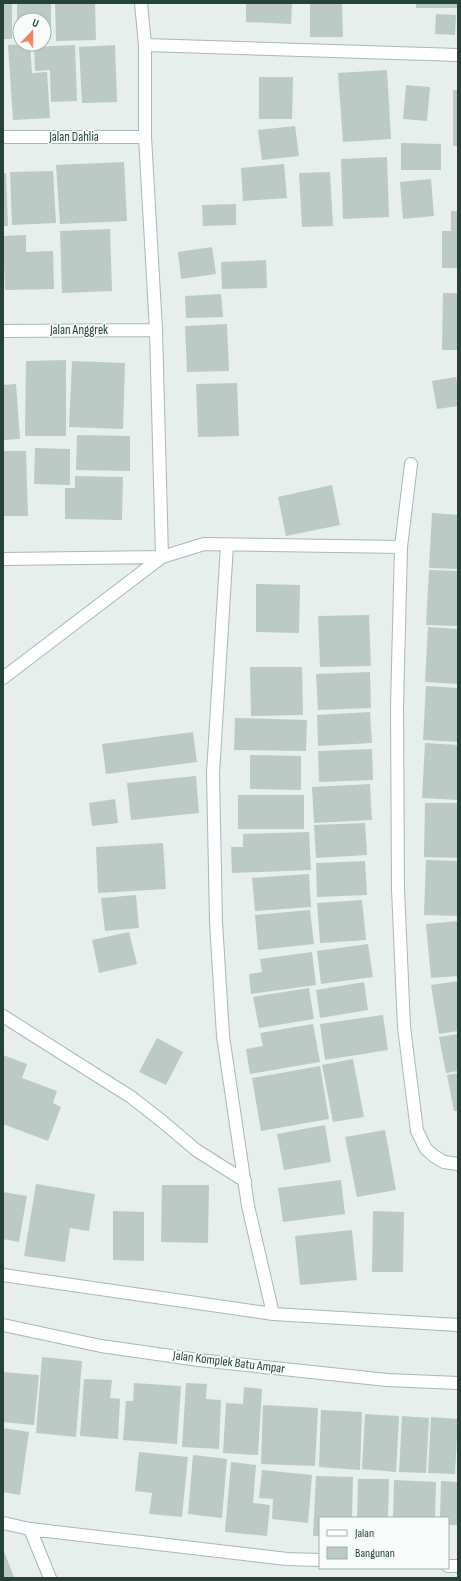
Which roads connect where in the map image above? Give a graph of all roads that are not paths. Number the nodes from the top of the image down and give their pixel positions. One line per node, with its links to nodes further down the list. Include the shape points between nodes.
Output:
1 (141, 3): 2 (street)
2 (146, 45): 3 (street); 5 (street)
3 (458, 56)
4 (3, 137): 5 (street, Jalan Dahlia)
5 (145, 137): 6 (street)
6 (156, 330): 7 (street, Jalan Anggrek); 11 (street)
7 (3, 331)
8 (411, 464): 10 (street)
9 (227, 545): 10 (street); 11 (street, via 204,544); 16 (street, via 213,773 216,922 223,1036)
10 (401, 547): 15 (street, via 396,807 404,1027 416,1131 426,1149 434,1156 444,1162)
11 (162, 558): 12 (street); 13 (street)
12 (3, 559)
13 (3, 678)
14 (3, 1016): 16 (street, via 131,1097 196,1150)
15 (458, 1164)
16 (245, 1181): 18 (street, via 248,1206)
17 (3, 1275): 18 (street)
18 (273, 1314): 20 (street)
19 (3, 1325): 21 (street, Jalan Komplek Batu Ampar, via 101,1346 199,1360 387,1380)
20 (458, 1325)
21 (458, 1383)
22 (3, 1523): 23 (street)
23 (30, 1529): 24 (street, via 287,1559); 25 (street)
24 (319, 1560)
25 (50, 1578)

